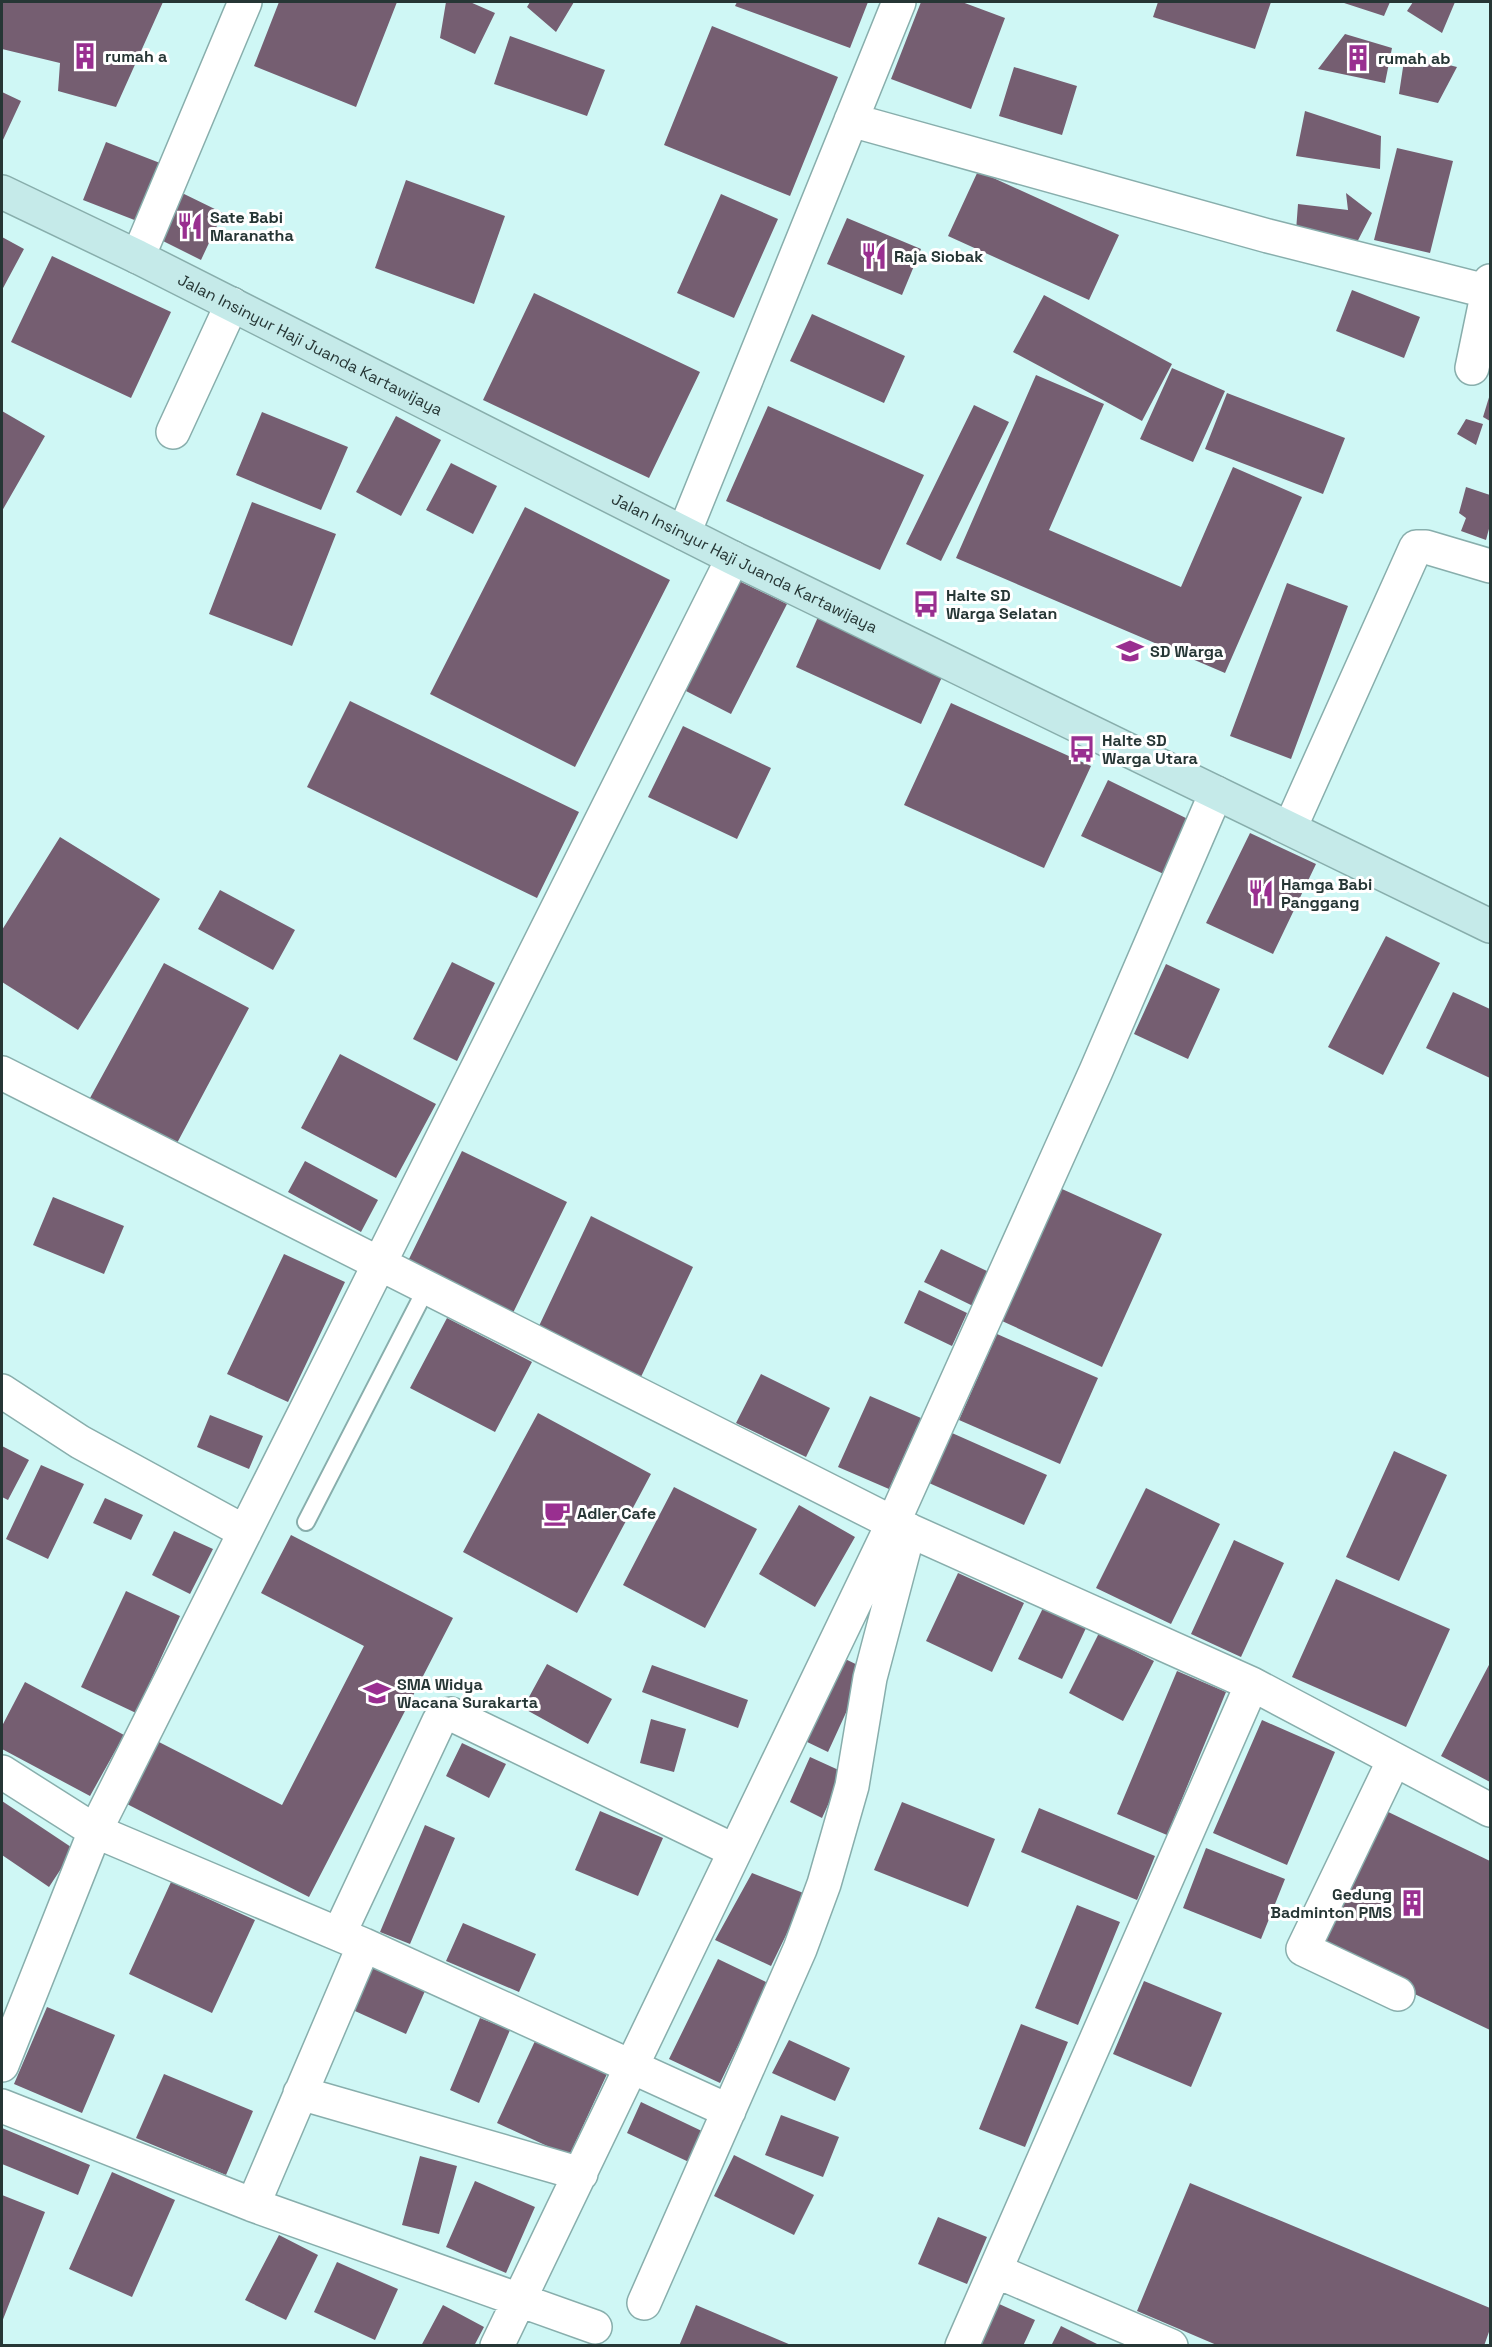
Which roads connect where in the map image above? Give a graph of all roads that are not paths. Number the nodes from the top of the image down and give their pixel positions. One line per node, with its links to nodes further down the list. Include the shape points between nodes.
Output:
1 (245, 2): 5 (street)
2 (899, 2): 3 (street)
3 (851, 120): 6 (street, via 1268,236); 10 (street)
4 (2, 192): 5 (main road, Jalan Insinyur Haji Juanda Kartawijaya)
5 (138, 257): 7 (main road, Jalan Insinyur Haji Juanda Kartawijaya)
6 (1490, 288): 8 (street)
7 (232, 304): 9 (street); 10 (main road, Jalan Insinyur Haji Juanda Kartawijaya)
8 (1472, 368)
9 (173, 432)
10 (684, 533): 11 (main road, Jalan Insinyur Haji Juanda Kartawijaya)
11 (733, 558): 13 (main road, Jalan Insinyur Haji Juanda Kartawijaya); 17 (street)
12 (1491, 566): 14 (street, via 1426,546 1416,547)
13 (1216, 793): 14 (main road, Jalan Insinyur Haji Juanda Kartawijaya); 21 (street)
14 (1290, 828): 15 (main road, Jalan Insinyur Haji Juanda Kartawijaya)
15 (1491, 926)
16 (2, 1072): 17 (street)
17 (380, 1264): 18 (street); 22 (street)
18 (427, 1287): 20 (lane); 21 (street)
19 (2, 1391): 22 (street, via 81,1442)
20 (306, 1522)
21 (901, 1527): 23 (street); 28 (street); 35 (street, via 852,1786 830,1866 800,1949)
22 (245, 1532): 27 (street)
23 (1252, 1684): 24 (street); 38 (street)
24 (1394, 1760): 26 (street); 30 (street, via 1303,1949)
25 (2, 1772): 27 (street)
26 (1491, 1810)
27 (95, 1831): 29 (street); 31 (street)
28 (735, 1851): 29 (street, via 451,1714 445,1715 415,1769); 32 (street)
29 (351, 1940): 32 (street); 33 (street)
30 (1398, 1994)
31 (2, 2066)
32 (631, 2066): 35 (street); 36 (street)
33 (300, 2093): 36 (street); 37 (street)
34 (2, 2106): 37 (street)
35 (729, 2111): 40 (street)
36 (580, 2174): 39 (street)
37 (253, 2205): 39 (street)
38 (996, 2271): 43 (street); 44 (street)
39 (519, 2300): 41 (street); 42 (street)
40 (644, 2302)
41 (595, 2327)
42 (497, 2346)
43 (962, 2346)
44 (1171, 2346)

